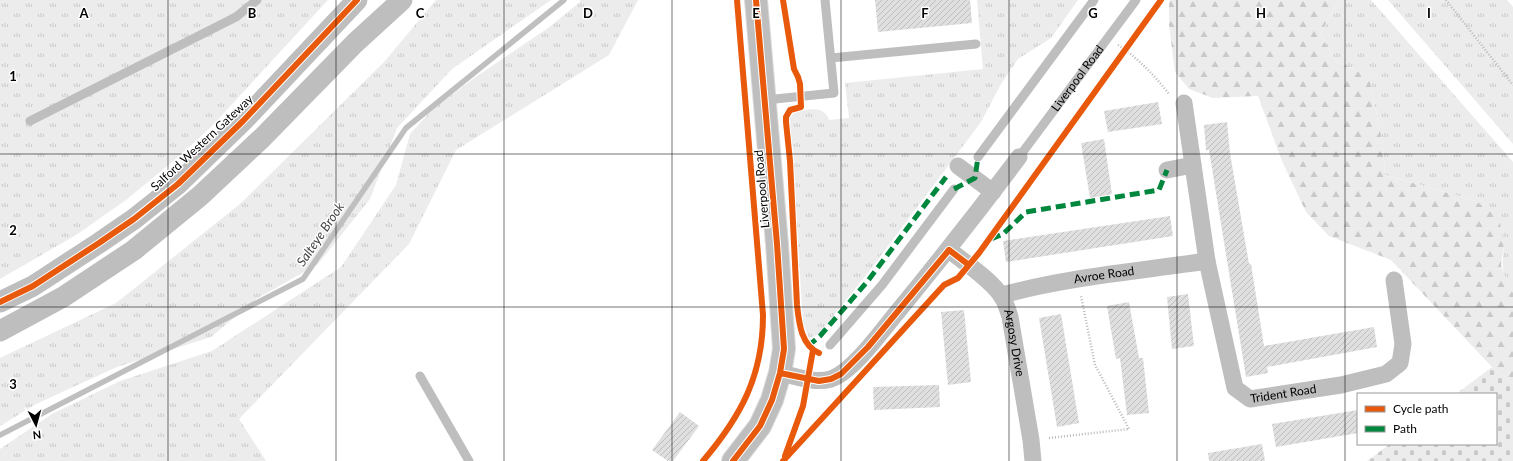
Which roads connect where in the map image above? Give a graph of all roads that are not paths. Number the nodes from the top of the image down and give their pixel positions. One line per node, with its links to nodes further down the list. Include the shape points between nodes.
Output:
1 (257, 0): 12 (lane, via 236,17)
2 (357, 0): 24 (street, Salford Western Gateway, via 243,121 178,184 99,243 33,286)
3 (402, 0): 25 (street, via 355,42 262,138 200,196 134,250 63,297)
4 (825, 0): 9 (lane)
5 (1094, 0): 13 (lane)
6 (1136, 0): 14 (lane, Liverpool Road)
7 (757, 1): 10 (highway, Liverpool Road)
8 (976, 44): 9 (lane)
9 (831, 58): 10 (lane, via 834,93)
10 (765, 100): 27 (highway, Liverpool Road, via 784,349)
11 (1184, 102): 15 (street, Trident Road)
12 (30, 121)
13 (978, 157)
14 (1019, 157): 19 (street)
15 (1193, 165): 17 (street); 21 (street, Trident Road)
16 (958, 166): 19 (street)
17 (1167, 170)
18 (954, 188): 26 (lane, via 882,285)
19 (993, 192): 20 (street)
20 (949, 250): 23 (street, Argosy Drive); 27 (street, via 868,347 841,374 819,381)
21 (1207, 261): 22 (street, Trident Road, via 1235,388 1250,399 1363,380 1386,374 1400,363 1403,344); 23 (street, Avroe Road, via 1078,279)
22 (1394, 280)
23 (1002, 295): 31 (street, Argosy Drive, via 1010,317)
24 (0, 302)
25 (0, 331)
26 (830, 345)
27 (780, 372): 30 (highway, Liverpool Road, via 772,400 760,426)
28 (420, 376): 29 (lane)
29 (469, 461)
30 (733, 461)
31 (1034, 461)

